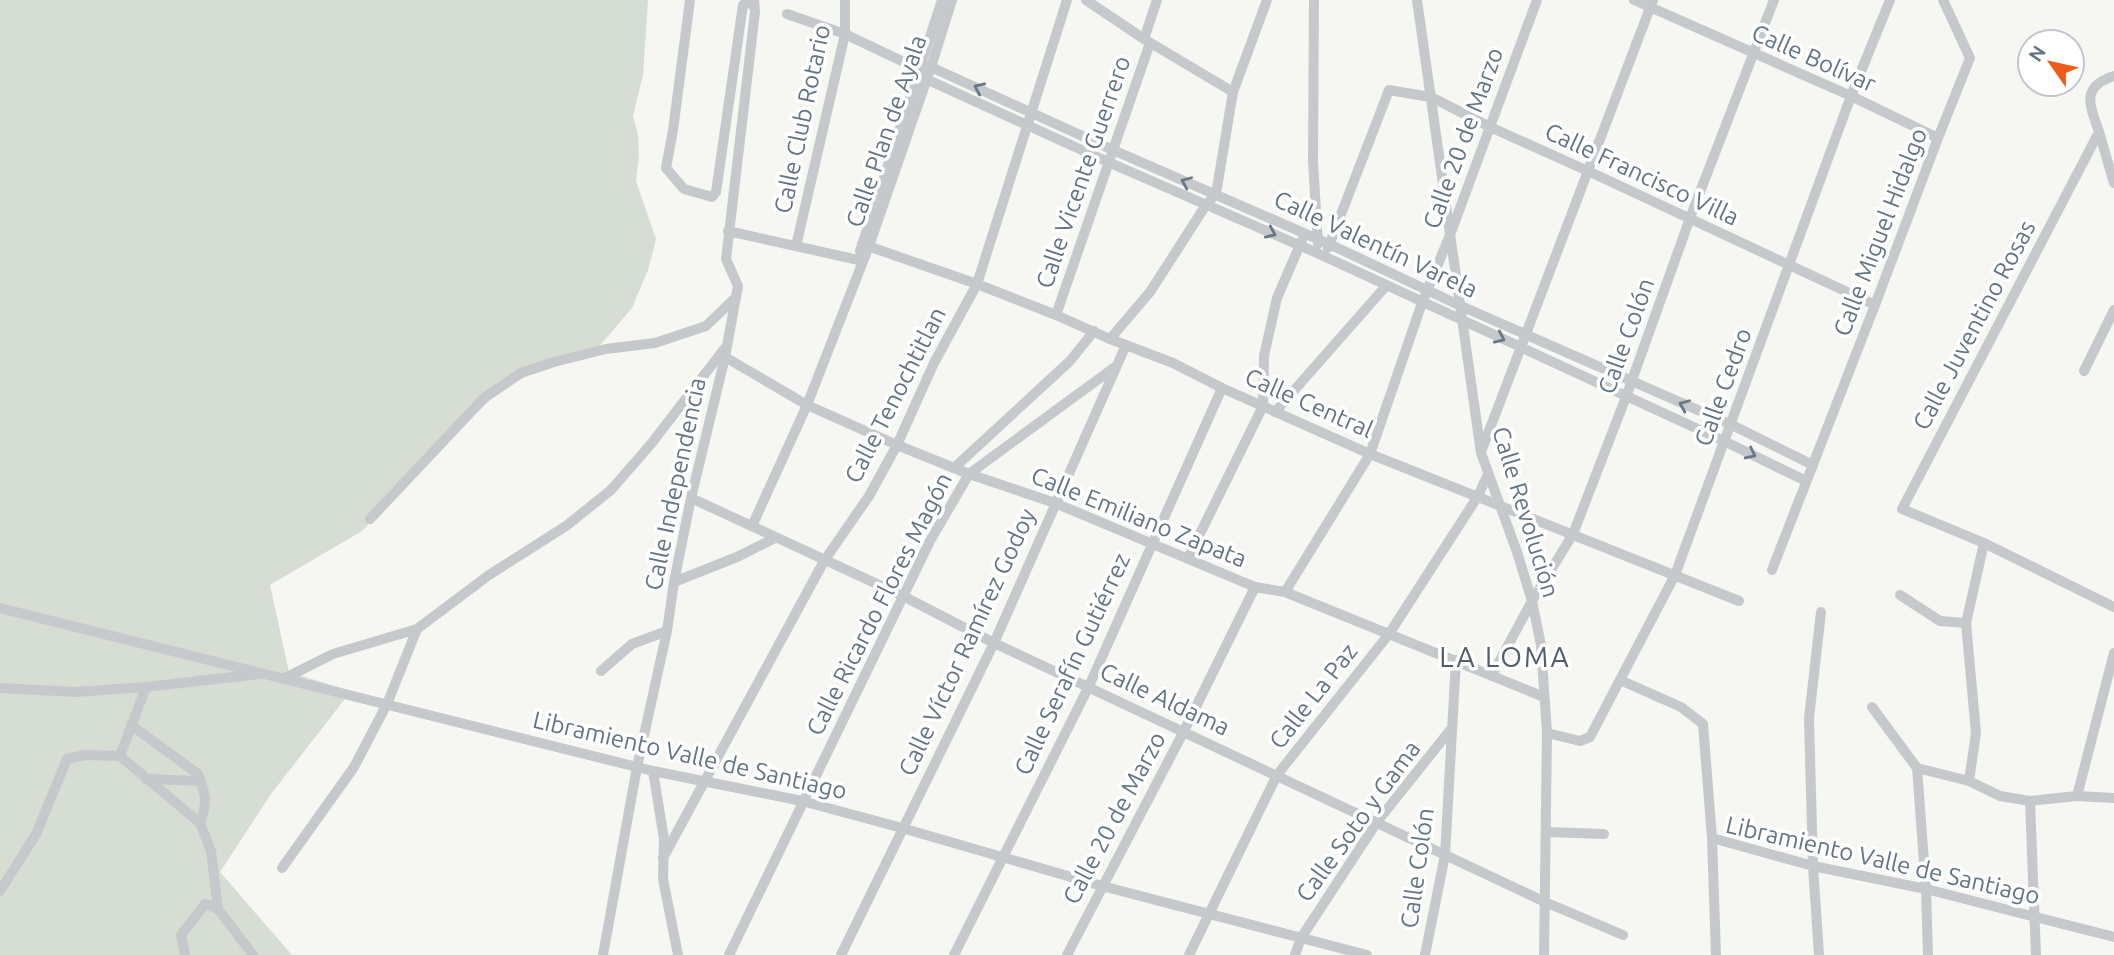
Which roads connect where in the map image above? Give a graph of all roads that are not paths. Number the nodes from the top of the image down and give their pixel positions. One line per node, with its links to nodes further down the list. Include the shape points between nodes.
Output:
1 (690, 0): 16 (street, via 666,168 684,189 712,197 743,5)
2 (845, 0): 19 (street, Calle Club Rotario)
3 (942, 0): 22 (street, Calle Plan de Ayala)
4 (952, 0): 22 (street, Calle Plan de Ayala)
5 (1067, 0): 27 (street, Calle Tenochtitlan)
6 (1086, 0): 20 (street)
7 (1157, 0): 20 (street, Calle Vicente Guerrero)
8 (1267, 0): 24 (street)
9 (1314, 0): 42 (street, via 1313,161)
10 (1417, 0): 25 (street, Calle Revolución)
11 (1537, 0): 29 (street, Calle 20 de Marzo)
12 (1634, 0): 17 (street, Calle Bolívar)
13 (1774, 0): 21 (street, Calle Colón)
14 (1890, 0): 26 (street, Calle Cedro)
15 (1943, 0): 31 (street, Calle Miguel Hidalgo, via 1970,58)
16 (754, 1): 39 (street)
17 (1652, 4): 21 (street, Calle Bolívar); 34 (street)
18 (787, 14): 19 (street)
19 (845, 34): 22 (street); 44 (street, Calle Club Rotario)
20 (1147, 41): 24 (street); 32 (street, Calle Vicente Guerrero)
21 (1752, 53): 26 (street, Calle Bolívar); 38 (street, Calle Colón)
22 (921, 70): 27 (street, Calle Valentín Varela, one-way to 22); 28 (street, Calle Valentín Varela); 43 (street, Calle Plan de Ayala)
23 (2114, 76): 30 (street, via 2100,81 2089,100)
24 (1233, 92): 36 (street)
25 (1429, 96): 29 (street, Calle Francisco Villa); 41 (street, Calle Revolución); 42 (street, Calle Francisco Villa, via 1389,90)
26 (1851, 96): 31 (street, Calle Bolívar); 48 (street, Calle Cedro)
27 (1032, 112): 28 (street, Calle Tenochtitlan); 32 (street, Calle Valentín Varela)
28 (1027, 125): 33 (street, Calle Valentín Varela); 49 (street, Calle Tenochtitlan)
29 (1490, 127): 34 (street, Calle Francisco Villa); 41 (street, Calle 20 de Marzo)
30 (2099, 132): 35 (street); 91 (street, Calle Juventino Rosas, via 1902,509)
31 (1938, 138): 54 (street, Calle Miguel Hidalgo)
32 (1113, 150): 33 (street, Calle Vicente Guerrero); 36 (street, Calle Valentín Varela, one-way to 32)
33 (1108, 162): 37 (street, Calle Valentín Varela); 57 (street, Calle Vicente Guerrero)
34 (1588, 171): 38 (street, Calle Francisco Villa); 60 (street)
35 (2114, 183)
36 (1216, 194): 37 (street); 40 (street, Calle Valentín Varela)
37 (1206, 205): 45 (street, Calle Valentín Varela, one-way to 45); 61 (street, via 1150,292)
38 (1690, 218): 48 (street, Calle Francisco Villa); 67 (street, Calle Colón)
39 (728, 231): 44 (street); 52 (street, via 726,258 738,286)
40 (1305, 234): 42 (street, Calle Valentín Varela); 45 (street)
41 (1450, 235): 51 (street, Calle 20 de Marzo); 55 (street, Calle Revolución)
42 (1324, 242): 46 (street); 51 (street, Calle Valentín Varela)
43 (865, 245): 47 (street, Calle Plan de Ayala); 49 (street, Calle Central)
44 (796, 246): 47 (street)
45 (1299, 246): 46 (street, Calle Valentín Varela); 71 (street, via 1274,310 1264,356)
46 (1321, 255): 50 (street, Calle Valentín Varela)
47 (860, 260): 70 (street, Calle Plan de Ayala)
48 (1790, 266): 54 (street, Calle Francisco Villa); 73 (street, Calle Cedro)
49 (977, 284): 57 (street, Calle Central); 75 (street, Calle Tenochtitlan)
50 (1386, 286): 53 (street, Calle Valentín Varela); 72 (street)
51 (1427, 290): 53 (street, Calle 20 de Marzo); 55 (street, Calle Valentín Varela)
52 (735, 298): 64 (street, Calle Independencia); 87 (street, via 706,326 521,373 484,398)
53 (1423, 303): 58 (street, Calle Valentín Varela); 77 (street, Calle 20 de Marzo)
54 (1875, 305): 78 (street, Calle Miguel Hidalgo)
55 (1461, 306): 58 (street, Calle Revolución); 60 (street, Calle Valentín Varela)
56 (2114, 310): 66 (street)
57 (1056, 315): 59 (street, Calle Central)
58 (1463, 321): 63 (street, Calle Valentín Varela, one-way to 63); 76 (street, Calle Revolución)
59 (1094, 331): 61 (street, Calle Central); 79 (street, via 1070,361)
60 (1526, 335): 63 (street); 67 (street, Calle Valentín Varela)
61 (1110, 339): 62 (street, Calle Central)
62 (1126, 345): 65 (street, Calle Víctor Ramírez Godoy); 68 (street, Calle Central)
63 (1521, 347): 69 (street, Calle Valentín Varela); 76 (street)
64 (726, 352): 70 (street, Calle Emiliano Zapata); 84 (street, Calle Independencia); 108 (street, via 611,489 566,526)
65 (1115, 367): 80 (street, Calle Ricardo Flores Magón); 85 (street, Calle Víctor Ramírez Godoy)
66 (2084, 372)
67 (1632, 382): 69 (street, Calle Colón); 73 (street, Calle Valentín Varela, one-way to 67)
68 (1222, 388): 71 (street, Calle Central); 92 (street, Calle Serafín Gutiérrez)
69 (1626, 397): 74 (street, Calle Valentín Varela); 89 (street, Calle Colón)
70 (807, 405): 75 (street, Calle Emiliano Zapata); 88 (street, Calle Plan de Ayala)
71 (1263, 405): 72 (street, Calle Central); 93 (street)
72 (1275, 412): 77 (street, Calle Central)
73 (1732, 425): 74 (street, Calle Cedro); 78 (street, Calle Valentín Varela)
74 (1726, 442): 82 (street, Calle Valentín Varela, one-way to 82); 96 (street, Calle Cedro)
75 (897, 445): 79 (street, Calle Emiliano Zapata); 94 (street, Calle Tenochtitlan)
76 (1480, 453): 81 (street, Calle Revolución)
77 (1370, 454): 83 (street, Calle Central); 99 (street, Calle 20 de Marzo)
78 (1813, 465): 82 (street, Calle Miguel Hidalgo)
79 (954, 468): 80 (street, Calle Emiliano Zapata)
80 (969, 474): 85 (street, Calle Emiliano Zapata); 101 (street, Calle Ricardo Flores Magón)
81 (1488, 474): 83 (street, Calle La Paz); 86 (street, Calle Revolución)
82 (1805, 481): 95 (street, Calle Miguel Hidalgo)
83 (1478, 496): 86 (street, Calle Central); 110 (street, Calle La Paz)
84 (691, 498): 88 (street, Calle Aldama); 97 (street, Calle Independencia)
85 (1055, 503): 92 (street, Calle Emiliano Zapata); 111 (street, Calle Víctor Ramírez Godoy)
86 (1497, 503): 89 (street, Calle Central); 102 (street, Calle Revolución)
87 (370, 519)
88 (752, 526): 90 (street, Calle Aldama)
89 (1573, 534): 96 (street, Calle Central); 102 (street, Calle Colón)
90 (775, 538): 94 (street, Calle Aldama); 97 (street)
91 (1984, 542): 104 (street); 107 (street)
92 (1151, 545): 93 (street, Calle Emiliano Zapata); 119 (street, Calle Serafín Gutiérrez)
93 (1188, 558): 98 (street, Calle Emiliano Zapata)
94 (824, 561): 101 (street, Calle Aldama); 136 (street, Calle Tenochtitlan)
95 (1772, 570)
96 (1675, 575): 103 (street, Calle Central); 118 (street, Calle Cedro)
97 (674, 582): 109 (street, Calle Independencia)
98 (1255, 587): 99 (street, Calle Emiliano Zapata); 127 (street, Calle 20 de Marzo)
99 (1285, 592): 110 (street, Calle Emiliano Zapata)
100 (1900, 595): 107 (street, via 1940,621)
101 (903, 596): 111 (street, Calle Aldama); 140 (street, Calle Ricardo Flores Magón)
102 (1532, 601): 116 (street, Calle Colón); 122 (street, Calle Revolución, via 1541,645)
103 (1739, 601)
104 (2114, 607)
105 (0, 608): 115 (street, Libramiento Valle de Santiago)
106 (1821, 612): 151 (street, via 1808,718)
107 (1966, 623): 137 (street, via 1976,733)
108 (417, 629): 117 (street, via 333,654); 123 (street)
109 (667, 631): 114 (street, via 632,643); 130 (street)
110 (1390, 634): 113 (street, Calle Emiliano Zapata); 133 (street, Calle La Paz)
111 (994, 643): 119 (street, Calle Aldama); 144 (street, Calle Víctor Ramírez Godoy)
112 (2114, 653): 138 (street)
113 (1455, 660): 116 (street, Calle Emiliano Zapata); 126 (street, Calle Colón)
114 (601, 671)
115 (266, 674): 117 (street, Libramiento Valle de Santiago); 120 (street)
116 (1492, 675): 122 (street, Calle Emiliano Zapata)
117 (285, 678): 123 (street, Libramiento Valle de Santiago)
118 (1620, 680): 128 (street, Calle Cedro, via 1590,737 1580,741); 147 (street, via 1686,710 1703,724)
119 (1089, 686): 127 (street, Calle Aldama); 150 (street, Calle Serafín Gutiérrez)
120 (146, 687): 121 (street, via 75,692); 125 (street)
121 (0, 688)
122 (1544, 698): 128 (street, Calle Revolución)
123 (387, 704): 130 (street, Libramiento Valle de Santiago); 152 (street, via 354,767)
124 (1872, 707): 131 (street)
125 (131, 725): 129 (street); 135 (street, via 198,774)
126 (1451, 729): 142 (street, Calle Soto y Gama); 148 (street, Calle Colón)
127 (1184, 731): 133 (street, Calle Aldama); 153 (street, Calle 20 de Marzo)
128 (1547, 733): 145 (street, Calle Revolución)
129 (120, 756): 134 (street); 155 (street, via 67,759 36,834)
130 (637, 767): 132 (street, Libramiento Valle de Santiago); 165 (street)
131 (1917, 768): 137 (street); 154 (street)
132 (653, 771): 136 (street, Libramiento Valle de Santiago); 149 (street)
133 (1277, 775): 142 (street, Calle Aldama); 158 (street, Calle La Paz)
134 (146, 779): 135 (street); 143 (street)
135 (201, 781): 143 (street, via 207,806)
136 (703, 781): 140 (street, Libramiento Valle de Santiago); 149 (street, Calle Tenochtitlan)
137 (1969, 781): 141 (street, via 2000,796)
138 (2077, 796): 139 (street); 141 (street)
139 (2114, 798)
140 (802, 801): 144 (street, Libramiento Valle de Santiago); 167 (street, Calle Ricardo Flores Magón)
141 (2030, 802): 159 (street)
142 (1377, 822): 148 (street, Calle Aldama); 162 (street, Calle Soto y Gama)
143 (200, 823): 157 (street, via 211,851)
144 (902, 828): 150 (street, Libramiento Valle de Santiago); 168 (street, Calle Víctor Ramírez Godoy)
145 (1546, 832): 146 (street); 156 (street, Calle Revolución)
146 (1604, 834)
147 (1712, 838): 151 (street, Libramiento Valle de Santiago); 176 (street, Libramiento Valle de Santiago)
148 (1445, 855): 156 (street, Calle Aldama); 174 (street, Calle Colón)
149 (663, 858): 166 (street)
150 (1001, 858): 153 (street, Libramiento Valle de Santiago); 169 (street, Calle Serafín Gutiérrez)
151 (1813, 866): 154 (street, Libramiento Valle de Santiago); 177 (street)
152 (282, 868)
153 (1102, 887): 158 (street, Libramiento Valle de Santiago); 170 (street, Calle 20 de Marzo)
154 (1926, 889): 159 (street, Libramiento Valle de Santiago); 178 (street)
155 (0, 891)
156 (1545, 902): 160 (street, Calle Aldama); 175 (street, Calle Revolución)
157 (218, 909): 163 (street, via 205,904 181,935); 164 (street)
158 (1209, 914): 162 (street, Libramiento Valle de Santiago); 171 (street, Calle La Paz)
159 (2035, 918): 161 (street, Libramiento Valle de Santiago); 179 (street)
160 (1623, 935)
161 (2114, 937)
162 (1301, 938): 172 (street, Calle Soto y Gama); 173 (street, Libramiento Valle de Santiago)
163 (185, 955)
164 (253, 955)
165 (603, 955)
166 (678, 955)
167 (729, 955)
168 (841, 955)
169 (954, 955)
170 (1067, 955)
171 (1189, 955)
172 (1294, 955)
173 (1367, 955)
174 (1425, 955)
175 (1544, 955)
176 (1716, 955)
177 (1819, 955)
178 (1928, 955)
179 (2036, 955)

